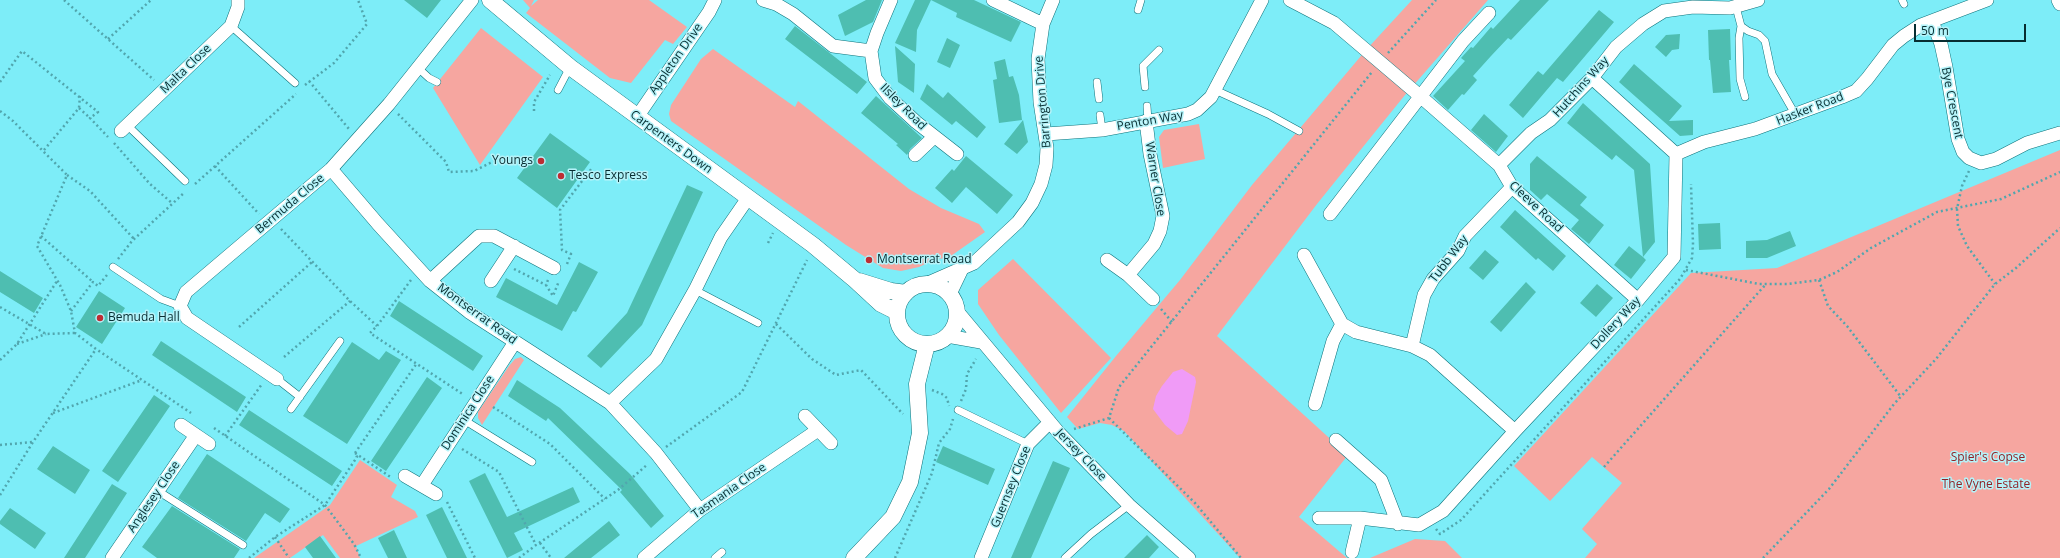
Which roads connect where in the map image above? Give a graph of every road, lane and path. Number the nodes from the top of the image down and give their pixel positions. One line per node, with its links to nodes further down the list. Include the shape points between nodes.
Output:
1 (64, 0): 29 (path)
2 (151, 0): 29 (path)
3 (238, 0): 27 (street, Malta Close)
4 (358, 0): 38 (path, via 367,24 334,63)
5 (472, 0): 33 (street, Bermuda Close)
6 (490, 0): 34 (street, Carpenters Down)
7 (715, 0): 57 (street, Appleton Drive)
8 (763, 0): 31 (street, via 793,14 833,46)
9 (891, 0): 31 (street, Ilsley Road, via 876,33)
10 (993, 0): 26 (street)
11 (1053, 0): 26 (street, Barrington Drive)
12 (1141, 0): 23 (lane)
13 (1262, 0): 45 (street, Penton Way)
14 (1290, 0): 19 (street, Cleeve Road)
15 (1436, 0): 32 (path)
16 (1758, 0): 22 (street, Hutchins Way)
17 (1987, 0): 25 (street, Hasker Road)
18 (2058, 0): 20 (street)
19 (1310, 4): 32 (street, Cleeve Road)
20 (2060, 4)
21 (1661, 6): 22 (street, Hutchins Way); 37 (street, Hutchins Way, via 1616,47)
22 (1736, 7): 28 (lane)
23 (1138, 10)
24 (1489, 13): 47 (street, via 1463,41)
25 (1932, 21): 55 (street, Hasker Road, via 1893,45 1856,91); 72 (street, Bye Crescent, via 1941,44 1958,139 1963,152)
26 (1043, 24): 64 (street, Barrington Drive, via 1038,58 1040,102)
27 (231, 26): 42 (lane); 60 (street, Malta Close)
28 (1741, 26): 48 (lane, via 1740,79); 55 (lane, via 1765,41 1772,74)
29 (108, 39): 35 (path)
30 (1159, 50): 43 (lane, via 1143,66)
31 (872, 51): 65 (street, Ilsley Road, via 875,78 890,98)
32 (1380, 61): 47 (street, Cleeve Road); 163 (path, via 1119,387)
33 (417, 67): 40 (lane); 50 (street, Bermuda Close)
34 (570, 68): 44 (lane); 57 (street, Carpenters Down)
35 (145, 71)
36 (550, 75): 54 (path, via 534,102)
37 (1592, 78): 69 (street); 73 (street, Hutchins Way)
38 (309, 81): 66 (path); 74 (path)
39 (0, 82): 46 (path, via 22,51)
40 (438, 82)
41 (1097, 82): 49 (lane)
42 (295, 83)
43 (1145, 87)
44 (558, 90)
45 (1215, 90): 59 (street, Penton Way, via 1204,104 1192,112); 62 (lane)
46 (80, 96): 52 (path); 58 (path, via 98,112)
47 (1420, 96): 73 (street, Cleeve Road); 86 (street)
48 (1745, 98)
49 (1099, 99)
50 (389, 104): 66 (street, Bermuda Close); 71 (path, via 446,162 449,172 474,171)
51 (1147, 106): 59 (lane)
52 (79, 108): 58 (path); 67 (path)
53 (0, 111): 67 (path)
54 (534, 111)
55 (1795, 114): 69 (street, Hasker Road, via 1755,130 1704,142)
56 (1100, 115): 61 (lane)
57 (637, 117): 83 (street, Carpenters Down)
58 (90, 118): 84 (path, via 150,184)
59 (1147, 121): 61 (street, Penton Way); 103 (street, Warner Close, via 1163,216 1154,244)
60 (125, 128): 79 (lane)
61 (1102, 130): 64 (street, Penton Way)
62 (1299, 131)
63 (2060, 133): 72 (street, via 2027,143 1996,158 1980,163)
64 (1046, 134): 101 (street, Barrington Drive, via 1046,165 1032,203 1000,241)
65 (934, 137): 68 (street, Ilsley Road); 70 (street, Ilsley Road)
66 (357, 139): 76 (street, Bermuda Close)
67 (44, 150): 78 (path)
68 (957, 154)
69 (1676, 154): 119 (street, Dollery Way, via 1674,257)
70 (915, 155)
71 (494, 161)
72 (1974, 161): 85 (path, via 1962,186)
73 (1499, 165): 81 (street, Cleeve Road)
74 (215, 166): 80 (path); 87 (path)
75 (592, 168): 100 (path, via 560,210 562,250 572,254)
76 (331, 169): 87 (street, Bermuda Close); 105 (street, Montserrat Road)
77 (2060, 172): 85 (path, via 2001,199)
78 (67, 175): 90 (path); 91 (path, via 90,191)
79 (185, 181)
80 (192, 187)
81 (1512, 187): 119 (street, Cleeve Road); 141 (street, Tubb Way, via 1465,236 1458,251 1433,279 1424,295)
82 (187, 191): 84 (path)
83 (748, 198): 106 (street, Carpenters Down, via 813,245); 115 (street, via 721,237)
84 (172, 203): 91 (path)
85 (1957, 209): 107 (path, via 1937,212 1871,248 1837,272); 113 (path, via 1958,226 1967,246)
86 (1330, 214)
87 (272, 224): 97 (path); 121 (street, Bermuda Close, via 186,292)
88 (2060, 228): 113 (path)
89 (774, 231): 92 (path)
90 (41, 236): 108 (path, via 37,246); 110 (path)
91 (134, 239): 99 (path)
92 (768, 243)
93 (514, 246): 98 (street); 100 (street); 105 (street, via 494,236 479,236)
94 (1304, 255): 129 (street)
95 (807, 259): 128 (path)
96 (1107, 260): 103 (street)
97 (312, 262): 120 (path); 131 (path)
98 (503, 263): 109 (street); 114 (path)
99 (113, 267): 110 (path, via 98,286); 121 (lane, via 161,299)
100 (560, 270): 114 (path); 114 (path, via 552,296)
101 (962, 270): 111 (street, Barrington Drive); 117 (street)
102 (1686, 270): 112 (path)
103 (1128, 275): 118 (street)
104 (413, 277): 130 (path)
105 (430, 280): 137 (street, Montserrat Road, via 469,312)
106 (855, 280): 116 (street, via 890,291); 125 (street, Carpenters Down, via 881,304)
107 (1819, 280): 112 (path); 152 (path, via 1828,306 1847,326)
108 (57, 281): 123 (path); 126 (path)
109 (491, 281)
110 (93, 282): 123 (path)
111 (926, 284): 116 (street, via 914,287); 117 (street, via 937,285)
112 (1766, 284): 184 (path)
113 (1995, 284): 152 (path, via 1936,359)
114 (546, 285)
115 (695, 290): 127 (lane); 154 (street, via 656,359)
116 (906, 293): 125 (street, via 900,302)
117 (950, 294): 124 (street)
118 (1153, 299)
119 (1638, 300): 169 (street, Dollery Way)
120 (350, 301): 130 (path); 143 (path)
121 (180, 306): 147 (street, via 187,318)
122 (0, 307): 126 (path)
123 (71, 311): 132 (path)
124 (957, 311): 135 (street, via 956,321); 138 (street, Jersey Close)
125 (898, 312): 134 (street, via 900,327)
126 (29, 323): 133 (path); 139 (path)
127 (758, 323)
128 (776, 324): 161 (path, via 812,359 836,375 861,370); 180 (path, via 742,392)
129 (1342, 324): 141 (street, via 1356,332); 155 (street, via 1332,341)
130 (377, 326): 146 (path, via 370,333)
131 (239, 327)
132 (75, 333): 133 (path); 142 (path)
133 (46, 334): 139 (path)
134 (907, 335): 140 (street, via 917,342); 149 (street)
135 (947, 336): 138 (street); 140 (street, via 938,342)
136 (340, 341): 153 (lane)
137 (515, 342): 154 (street, Montserrat Road); 164 (street, Dominica Close)
138 (981, 342): 165 (street, Jersey Close)
139 (17, 344): 145 (path)
140 (927, 344): 149 (street)
141 (1412, 346): 169 (street, via 1430,355)
142 (96, 349): 148 (path); 159 (path)
143 (284, 357)
144 (976, 359): 158 (path, via 967,374 966,389)
145 (0, 360)
146 (417, 363): 151 (path); 181 (path)
147 (277, 379): 153 (lane)
148 (142, 380): 159 (path); 160 (path)
149 (918, 380): 158 (path, via 947,398 952,413); 212 (street, via 920,433 910,482 893,517)
150 (262, 384): 172 (path)
151 (468, 396)
152 (1901, 396): 218 (path, via 1829,489)
153 (300, 397): 157 (lane)
154 (610, 403): 193 (street, Montserrat Road, via 656,453)
155 (1315, 404)
156 (493, 408): 190 (path, via 550,444)
157 (291, 409)
158 (956, 412): 178 (lane); 213 (path, via 950,429 939,443 932,473)
159 (53, 413): 174 (path)
160 (192, 414)
161 (904, 415)
162 (805, 416): 168 (street)
163 (1109, 418): 170 (path); 217 (path, via 1195,503)
164 (464, 420): 175 (street, Dominica Close); 182 (lane)
165 (1050, 422): 170 (street, Jersey Close); 178 (street, Guernsey Close)
166 (180, 425): 171 (street)
167 (211, 427): 172 (path)
168 (818, 430): 176 (street); 193 (street, Tasmania Close)
169 (1515, 431): 196 (street, Dollery Way, via 1443,511 1419,525)
170 (1059, 433): 192 (street, Jersey Close)
171 (196, 435): 177 (street); 187 (street, Anglesey Close)
172 (225, 436): 191 (path)
173 (1336, 440): 196 (street, via 1381,480)
174 (33, 442): 179 (path); 189 (path)
175 (450, 442): 186 (street, Dominica Close); 200 (path, via 499,472)
176 (831, 443)
177 (209, 444)
178 (1028, 444): 214 (street, Guernsey Close)
179 (0, 445)
180 (666, 447)
181 (355, 453): 185 (path); 191 (path, via 357,457)
182 (532, 462)
183 (649, 463): 190 (path)
184 (1604, 467)
185 (399, 477): 186 (street)
186 (422, 485): 188 (street)
187 (158, 491): 199 (lane); 203 (street, Anglesey Close)
188 (436, 494): 207 (path, via 446,499)
189 (0, 495)
190 (605, 499): 198 (path)
191 (325, 505): 197 (path); 206 (path, via 354,544)
192 (1129, 505): 215 (lane); 216 (street, Jersey Close)
193 (700, 510): 210 (street, Tasmania Close)
194 (1319, 518): 195 (street, Dollery Way)
195 (1360, 518): 196 (street, Dollery Way); 202 (street)
196 (1398, 524)
197 (275, 537): 204 (path); 205 (path)
198 (540, 543): 200 (path); 209 (path)
199 (242, 545)
200 (536, 545): 208 (path)
201 (722, 552): 211 (lane)
202 (1352, 552)
203 (112, 558)
204 (248, 558)
205 (289, 558)
206 (361, 558)
207 (476, 558)
208 (519, 558)
209 (551, 558)
210 (644, 558)
211 (715, 558)
212 (854, 558)
213 (895, 558)
214 (981, 558)
215 (1065, 558)
216 (1189, 558)
217 (1241, 558)
218 (1763, 558)

